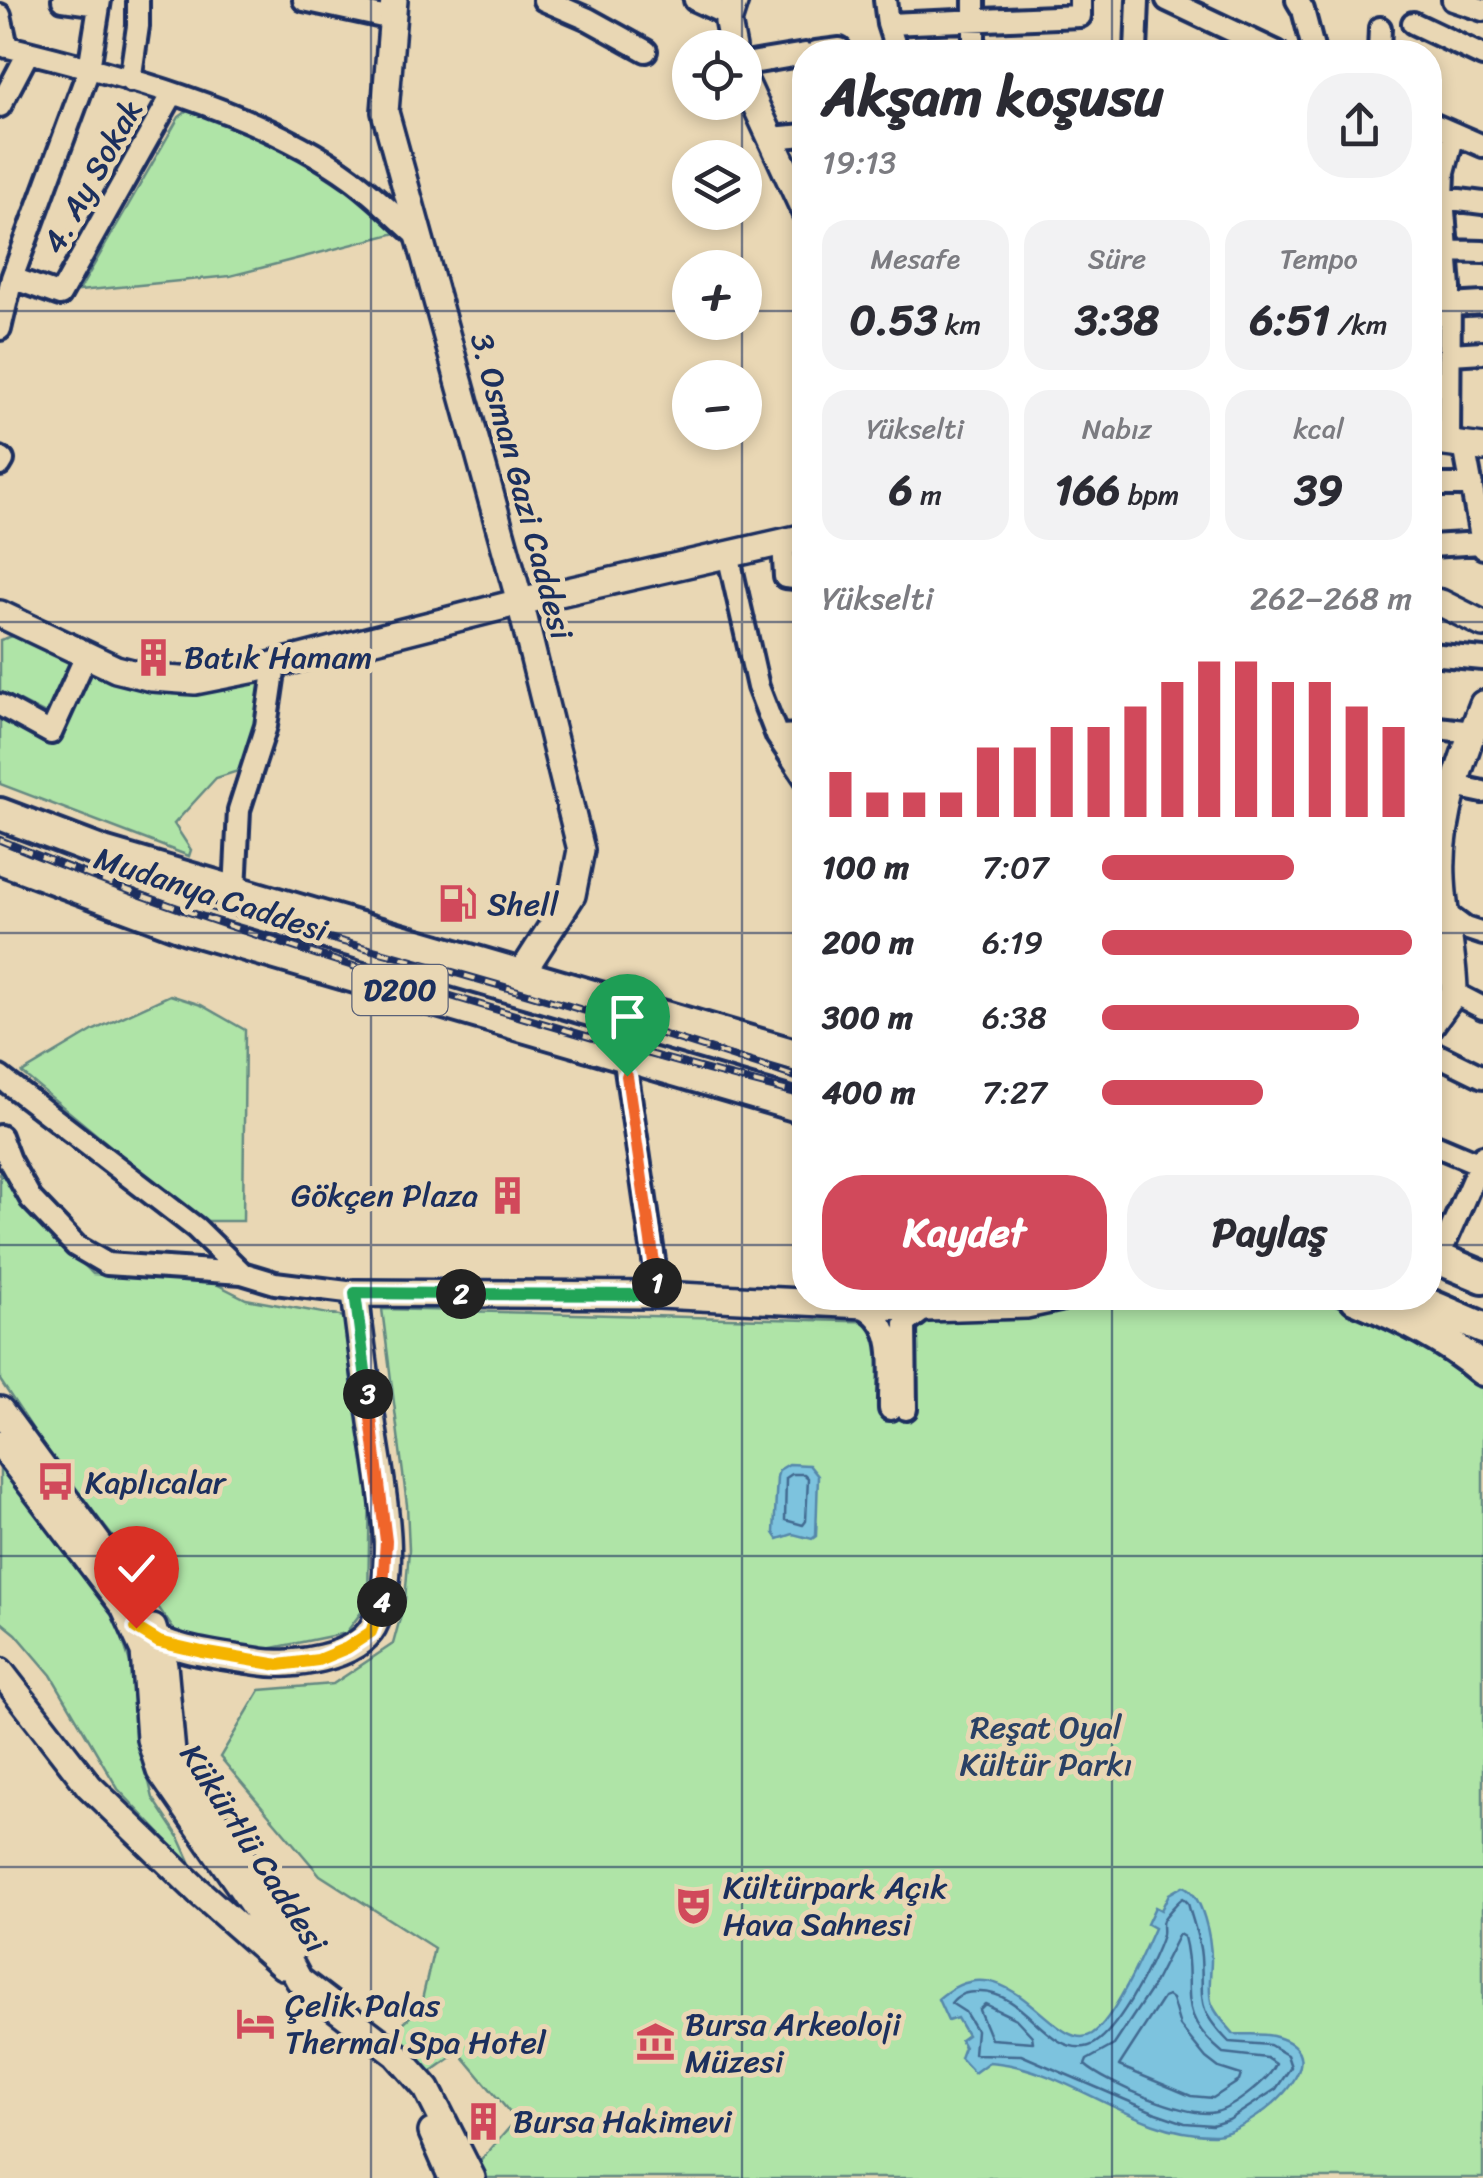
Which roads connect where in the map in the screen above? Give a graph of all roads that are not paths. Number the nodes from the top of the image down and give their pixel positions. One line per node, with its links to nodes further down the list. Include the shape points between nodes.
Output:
1 (64, 0): 11 (street)
2 (138, 0): 35 (street)
3 (304, 0): 15 (street)
4 (544, 0): 16 (street)
5 (695, 0): 13 (street)
6 (885, 0): 20 (street)
7 (1138, 0): 25 (street)
8 (1168, 0): 26 (street)
9 (1296, 0): 27 (street)
10 (1453, 0): 12 (street)
11 (99, 2): 34 (street)
12 (1480, 6)
13 (733, 8)
14 (1080, 8): 17 (street)
15 (393, 9): 49 (main road, 3. Osman Gazi Caddesi, via 385,112)
16 (592, 9): 30 (street)
17 (1027, 9): 18 (street)
18 (973, 10): 20 (street); 24 (street)
19 (0, 15): 29 (street)
20 (888, 24): 23 (street)
21 (1413, 24): 32 (street)
22 (1380, 28): 28 (street)
23 (893, 40)
24 (974, 40)
25 (1136, 40)
26 (1252, 40)
27 (1311, 40)
28 (1380, 40)
29 (12, 49): 34 (street); 37 (street)
30 (646, 51)
31 (792, 56): 33 (street)
32 (1483, 56)
33 (762, 61)
34 (89, 69): 35 (street); 52 (street)
35 (130, 81): 36 (street)
36 (172, 94): 49 (street, via 254,123 351,177); 52 (street, 4. Ay Sokak, via 60,295)
37 (0, 106)
38 (762, 119): 42 (main road)
39 (1442, 129): 40 (street)
40 (1454, 134): 43 (street); 44 (street)
41 (792, 136): 42 (street)
42 (771, 138): 45 (main road)
43 (1483, 145)
44 (1442, 160)
45 (792, 184)
46 (1442, 194): 47 (street)
47 (1443, 198): 48 (street); 50 (street)
48 (1483, 203)
49 (422, 240): 67 (main road, 3. Osman Gazi Caddesi)
50 (1446, 251): 51 (street); 54 (street)
51 (1483, 252)
52 (7, 282): 55 (street)
53 (1483, 303): 54 (street)
54 (1450, 305): 57 (street)
55 (0, 329)
56 (1483, 352): 57 (street)
57 (1450, 354): 58 (street)
58 (1457, 444): 59 (street)
59 (1472, 485): 60 (street); 62 (street)
60 (1442, 486)
61 (792, 539): 65 (main road)
62 (1482, 545): 63 (street)
63 (1442, 546)
64 (792, 547): 66 (street, via 784,577)
65 (728, 554): 67 (main road); 80 (street, via 758,688)
66 (792, 578)
67 (520, 602): 74 (main road); 91 (main road, 3. Osman Gazi Caddesi, via 581,850 572,896)
68 (1442, 603): 70 (main road)
69 (0, 614): 72 (main road)
70 (1483, 624)
71 (1442, 655): 73 (street)
72 (86, 656): 74 (main road, via 152,678 195,681); 75 (street, via 51,734)
73 (1483, 659)
74 (274, 665): 87 (street, via 266,726 238,810)
75 (0, 704)
76 (1483, 704): 78 (main road)
77 (1442, 729): 78 (street)
78 (1472, 732): 83 (main road)
79 (792, 735): 80 (street)
80 (777, 736): 81 (street)
81 (792, 758)
82 (1483, 792): 83 (street)
83 (1445, 798): 86 (main road)
84 (0, 814): 87 (highway, Mudanya Caddesi / D200, via 106,854)
85 (0, 858): 96 (highway, Mudanya Caddesi / D200, via 187,928)
86 (1442, 871)
87 (235, 891): 91 (highway, Mudanya Caddesi / D200)
88 (1442, 911): 90 (street)
89 (1442, 927): 92 (main road)
90 (1483, 934)
91 (520, 976): 95 (highway, Mudanya Caddesi / D200)
92 (1454, 993): 93 (street); 94 (main road)
93 (1483, 1008)
94 (1442, 1010)
95 (792, 1054)
96 (624, 1055): 100 (highway, Mudanya Caddesi / D200); 111 (street)
97 (1442, 1057): 99 (street)
98 (0, 1077): 108 (street, via 196,1228)
99 (1483, 1077)
100 (792, 1104)
101 (0, 1136): 108 (street, via 31,1199 76,1246 107,1264)
102 (1442, 1148): 103 (street)
103 (1481, 1160): 104 (street)
104 (1442, 1232)
105 (1442, 1247): 107 (highway)
106 (1442, 1250): 109 (highway)
107 (1483, 1258)
108 (242, 1273): 110 (street)
109 (1483, 1277)
110 (362, 1293): 111 (main road); 122 (main road, via 401,1544 390,1627 354,1662 306,1676 276,1680)
111 (658, 1295): 112 (main road)
112 (792, 1301)
113 (870, 1310): 114 (street, via 888,1334 898,1409 905,1324)
114 (923, 1310)
115 (1383, 1310): 118 (highway)
116 (1441, 1310): 117 (highway)
117 (1483, 1328)
118 (1479, 1364)
119 (0, 1410): 122 (main road, Kükürtlü Caddesi, via 142,1603)
120 (0, 1444): 121 (main road, Kükürtlü Caddesi)
121 (136, 1628): 122 (main road); 122 (main road, Kükürtlü Caddesi)
122 (157, 1664): 124 (main road, Kükürtlü Caddesi, via 172,1753 282,1913)
123 (0, 1671): 124 (main road, via 89,1786)
124 (299, 1980): 125 (main road, via 412,2095); 126 (main road, via 396,2054 428,2089)
125 (452, 2178)
126 (472, 2178)

